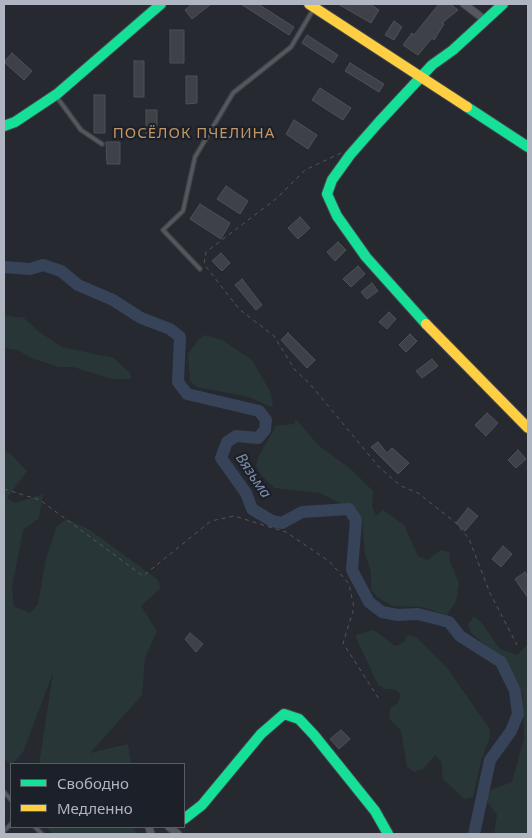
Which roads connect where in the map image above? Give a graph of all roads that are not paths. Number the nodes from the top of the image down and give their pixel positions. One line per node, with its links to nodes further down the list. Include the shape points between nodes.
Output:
1 (161, 4): 7 (street)
2 (464, 4): 5 (street)
3 (503, 4): 5 (street)
4 (312, 5): 6 (street); 11 (lane, via 292,47 233,93 194,157 182,211 162,230)
5 (485, 20): 6 (street, via 432,65)
6 (423, 77): 10 (street); 12 (street, via 350,155 332,180 327,194 337,216 401,298)
7 (55, 95): 8 (street); 9 (lane, via 81,130)
8 (4, 126)
9 (102, 144)
10 (528, 147)
11 (200, 269)
12 (528, 428)
13 (185, 818): 14 (street, via 202,805 261,734 284,714 299,719 314,735 375,811)
14 (388, 834)

